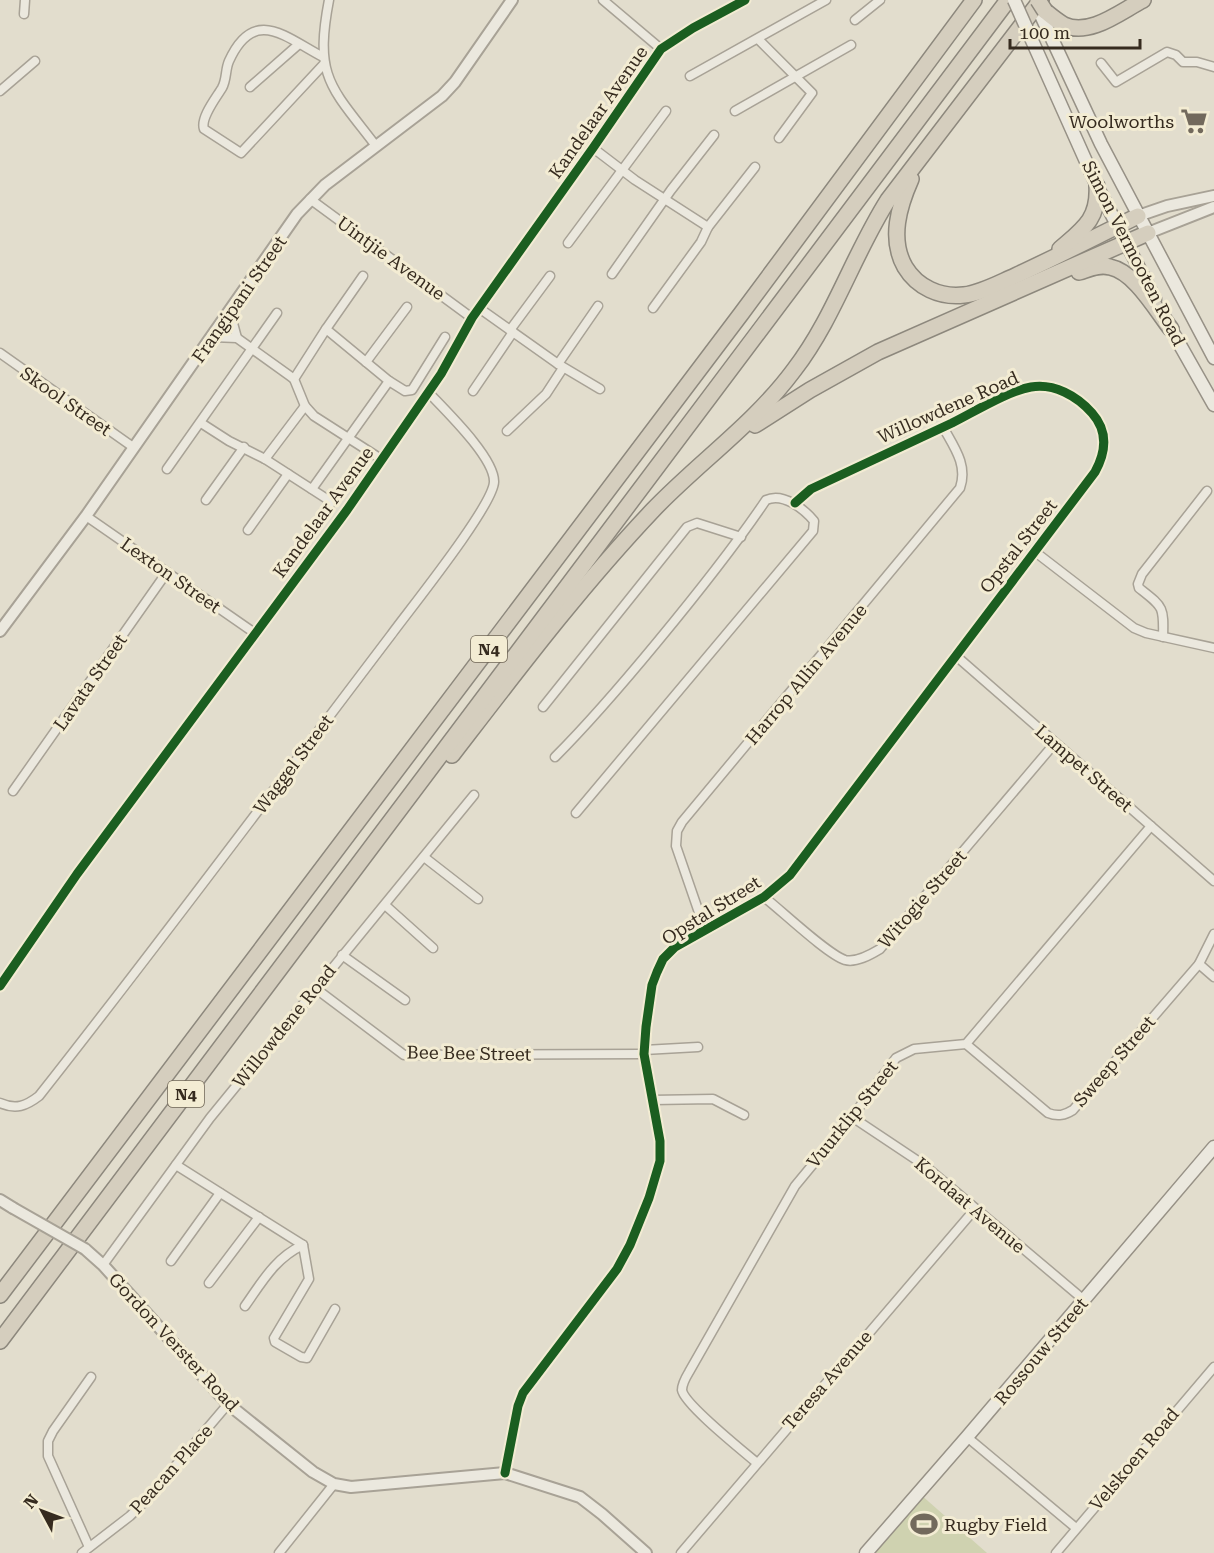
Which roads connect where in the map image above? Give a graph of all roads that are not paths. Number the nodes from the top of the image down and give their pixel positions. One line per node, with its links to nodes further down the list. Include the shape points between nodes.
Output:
1 (25, 0): 13 (street)
2 (329, 0): 19 (street)
3 (512, 0): 31 (street, Frangipani Street, via 455,82)
4 (603, 0): 18 (street)
5 (745, 0): 18 (street)
6 (826, 0): 15 (street)
7 (880, 0): 14 (street)
8 (974, 0): 143 (highway, N4)
9 (1008, 0): 118 (highway, N4)
10 (1014, 0): 36 (main road, Simon Vermooten Road, bridge)
11 (1143, 0): 12 (highway, via 1086,27 1064,24)
12 (1039, 4): 33 (highway); 41 (main road, Simon Vermooten Road, via 1101,144)
13 (24, 14)
14 (855, 20)
15 (758, 39): 23 (street); 24 (street)
16 (298, 45): 19 (street); 19 (street, via 269,29 256,29 248,34 228,61 225,83 203,122 204,129 242,153); 25 (street)
17 (851, 45): 24 (street)
18 (661, 49): 32 (street, Kandelaar Avenue)
19 (324, 60): 31 (street, via 333,89)
20 (35, 61): 26 (street)
21 (1101, 63): 22 (street, via 1116,82 1167,52 1183,62)
22 (1214, 68)
23 (690, 76)
24 (794, 76): 28 (street); 30 (street, via 812,95)
25 (250, 87)
26 (0, 91)
27 (666, 111): 35 (street)
28 (735, 111)
29 (714, 135): 39 (street)
30 (779, 138)
31 (376, 146): 38 (street, Frangipani Street)
32 (593, 148): 35 (street); 54 (street, Kandelaar Avenue)
33 (920, 160): 47 (highway, via 902,202 896,232 904,265 921,284 940,293 965,295); 83 (highway, via 876,220 806,355 762,408)
34 (756, 167): 43 (street)
35 (621, 169): 39 (street); 46 (street)
36 (1097, 186): 42 (main road, Simon Vermooten Road); 47 (highway, via 1098,200 1090,222)
37 (1214, 196): 41 (street)
38 (310, 199): 56 (street, Frangipani Street); 58 (street, Uintjie Avenue)
39 (665, 200): 43 (street); 48 (street)
40 (1214, 207): 44 (street)
41 (1138, 216): 42 (highway); 44 (main road, Simon Vermooten Road)
42 (1118, 226): 45 (main road, Simon Vermooten Road); 47 (highway)
43 (708, 227): 55 (street)
44 (1148, 233): 45 (highway); 67 (main road, Simon Vermooten Road)
45 (1126, 242): 51 (highway); 60 (main road, Simon Vermooten Road)
46 (568, 243)
47 (1044, 262)
48 (612, 274)
49 (363, 276): 59 (street)
50 (550, 276): 61 (street)
51 (996, 301): 60 (highway, via 1095,267 1109,266 1131,278); 83 (highway, via 856,363)
52 (598, 306): 69 (street)
53 (407, 307): 68 (street)
54 (479, 308): 58 (street, Kandelaar Avenue); 61 (street)
55 (653, 308)
56 (230, 312): 62 (street, Frangipani Street); 64 (street)
57 (277, 313): 65 (street)
58 (472, 318): 74 (street, Kandelaar Avenue)
59 (326, 329): 68 (street); 70 (street)
60 (1171, 329): 75 (main road, Simon Vermooten Road)
61 (511, 331): 69 (street); 73 (street)
62 (212, 337): 64 (street); 81 (street, Frangipani Street)
63 (445, 337): 71 (street, via 412,390 405,391)
64 (237, 338): 65 (street)
65 (253, 350): 70 (street); 77 (street)
66 (0, 353): 81 (street, Skool Street)
67 (1214, 358)
68 (366, 362): 71 (street)
69 (560, 366): 72 (street); 79 (street, via 546,394)
70 (294, 379): 76 (street)
71 (389, 381): 80 (street)
72 (600, 388)
73 (473, 391)
74 (428, 392): 85 (street, Kandelaar Avenue); 130 (street, Waggel Street, via 490,465 494,479 491,496 433,578 39,1096 19,1107)
75 (1214, 405)
76 (305, 406): 80 (street); 84 (street)
77 (201, 423): 82 (street); 86 (street)
78 (943, 427): 87 (street, Willowdene Road, via 1031,387 1057,388 1084,405 1100,424 1105,448); 92 (street, Willowdene Road, via 808,490); 116 (street, Harrop Allin Avenue, via 961,461 960,488 677,831 676,846)
79 (507, 431)
80 (348, 438): 85 (street); 89 (street)
81 (133, 447): 93 (street, Frangipani Street)
82 (244, 447): 84 (street); 91 (street)
83 (713, 454): 118 (highway, via 654,509 581,591)
84 (265, 459): 88 (street)
85 (381, 459): 100 (street, Kandelaar Avenue)
86 (167, 469)
87 (1095, 472): 96 (street, Opstal Street)
88 (288, 474): 89 (street); 94 (street)
89 (312, 489): 97 (street, via 327,500 329,508)
90 (1207, 491): 101 (street, via 1138,584 1162,607)
91 (206, 501)
92 (795, 503): 95 (street, via 773,497 766,500); 109 (street, via 814,521 813,531)
93 (86, 516): 98 (street, Lexton Street); 99 (street, Frangipani Street)
94 (248, 530)
95 (741, 537): 104 (street, via 697,524 687,527); 106 (street, via 630,676)
96 (1034, 551): 101 (street, via 1134,628); 103 (street, Opstal Street)
97 (292, 560)
98 (167, 572): 100 (street, Lexton Street); 107 (street, Lavata Street)
99 (0, 631)
100 (256, 634): 123 (street, Kandelaar Avenue)
101 (1163, 638): 102 (street)
102 (1214, 648)
103 (955, 655): 105 (street, Lampet Street); 113 (street, Opstal Street, via 790,875)
104 (543, 707)
105 (1055, 743): 110 (street, Lampet Street); 113 (street, Witogie Street, via 880,949 865,958 847,961 834,954)
106 (555, 757)
107 (13, 791)
108 (474, 795): 111 (street, Willowdene Road)
109 (576, 813)
110 (1151, 826): 112 (street, Lampet Street); 126 (street)
111 (424, 857): 114 (street); 115 (street, Willowdene Road)
112 (1214, 881)
113 (764, 897): 116 (street, Opstal Street)
114 (478, 899)
115 (385, 905): 119 (street); 120 (street, Willowdene Road)
116 (705, 930): 128 (street, Opstal Street, via 675,947 663,959 652,985)
117 (1214, 934): 121 (street, Sweep Street)
118 (305, 937): 147 (highway, N4)
119 (433, 948)
120 (342, 955): 124 (street, Willowdene Road); 125 (street)
121 (1198, 964): 122 (street); 126 (street, Sweep Street, via 1074,1110 1066,1114 1048,1113)
122 (1214, 977)
123 (2, 979)
124 (315, 988): 128 (street, Bee Bee Street, via 404,1055); 134 (street, Willowdene Road)
125 (405, 1000)
126 (966, 1044): 132 (street, Vuurklip Street, via 904,1052)
127 (698, 1047): 128 (street, Bee Bee Street)
128 (644, 1052): 129 (street, Opstal Street)
129 (652, 1100): 131 (street, via 714,1099); 153 (street, Opstal Street, via 660,1161 649,1198 617,1269 523,1393)
130 (0, 1103)
131 (744, 1115)
132 (852, 1117): 137 (street, Kordaat Avenue, via 918,1160); 152 (street, Vuurklip Street, via 795,1186 683,1385 682,1391 690,1404)
133 (1214, 1147): 144 (main road, Rossouw Street)
134 (176, 1165): 135 (street); 141 (street, Willowdene Road)
135 (220, 1193): 138 (street); 140 (street)
136 (0, 1200): 141 (street, Gordon Verster Road, bridge, via 85,1249)
137 (975, 1209): 144 (street, Kordaat Avenue); 152 (street, Teresa Avenue)
138 (259, 1217): 139 (street); 142 (street)
139 (303, 1245): 145 (street, via 281,1257); 146 (street, via 309,1279 275,1342 307,1358)
140 (171, 1261)
141 (103, 1264): 150 (street, Gordon Verster Road)
142 (209, 1283)
143 (0, 1295)
144 (1084, 1300): 151 (main road, Rossouw Street)
145 (245, 1306)
146 (335, 1309)
147 (0, 1341)
148 (1214, 1367): 155 (street, Velskoen Road)
149 (91, 1377): 156 (street, via 53,1431 47,1447)
150 (228, 1404): 154 (street, Gordon Verster Road, via 313,1472); 156 (street, Peacan Place, via 148,1498)
151 (968, 1437): 155 (street); 160 (main road, Rossouw Street)
152 (757, 1463): 159 (street, Teresa Avenue)
153 (505, 1473): 154 (street, Gordon Verster Road, via 368,1486); 158 (street, Gordon Verster Road, via 580,1497)
154 (334, 1484): 157 (street)
155 (1076, 1528): 161 (street, Velskoen Road)
156 (85, 1550)
157 (279, 1553)
158 (646, 1553)
159 (681, 1553)
160 (866, 1553)
161 (1056, 1553)

